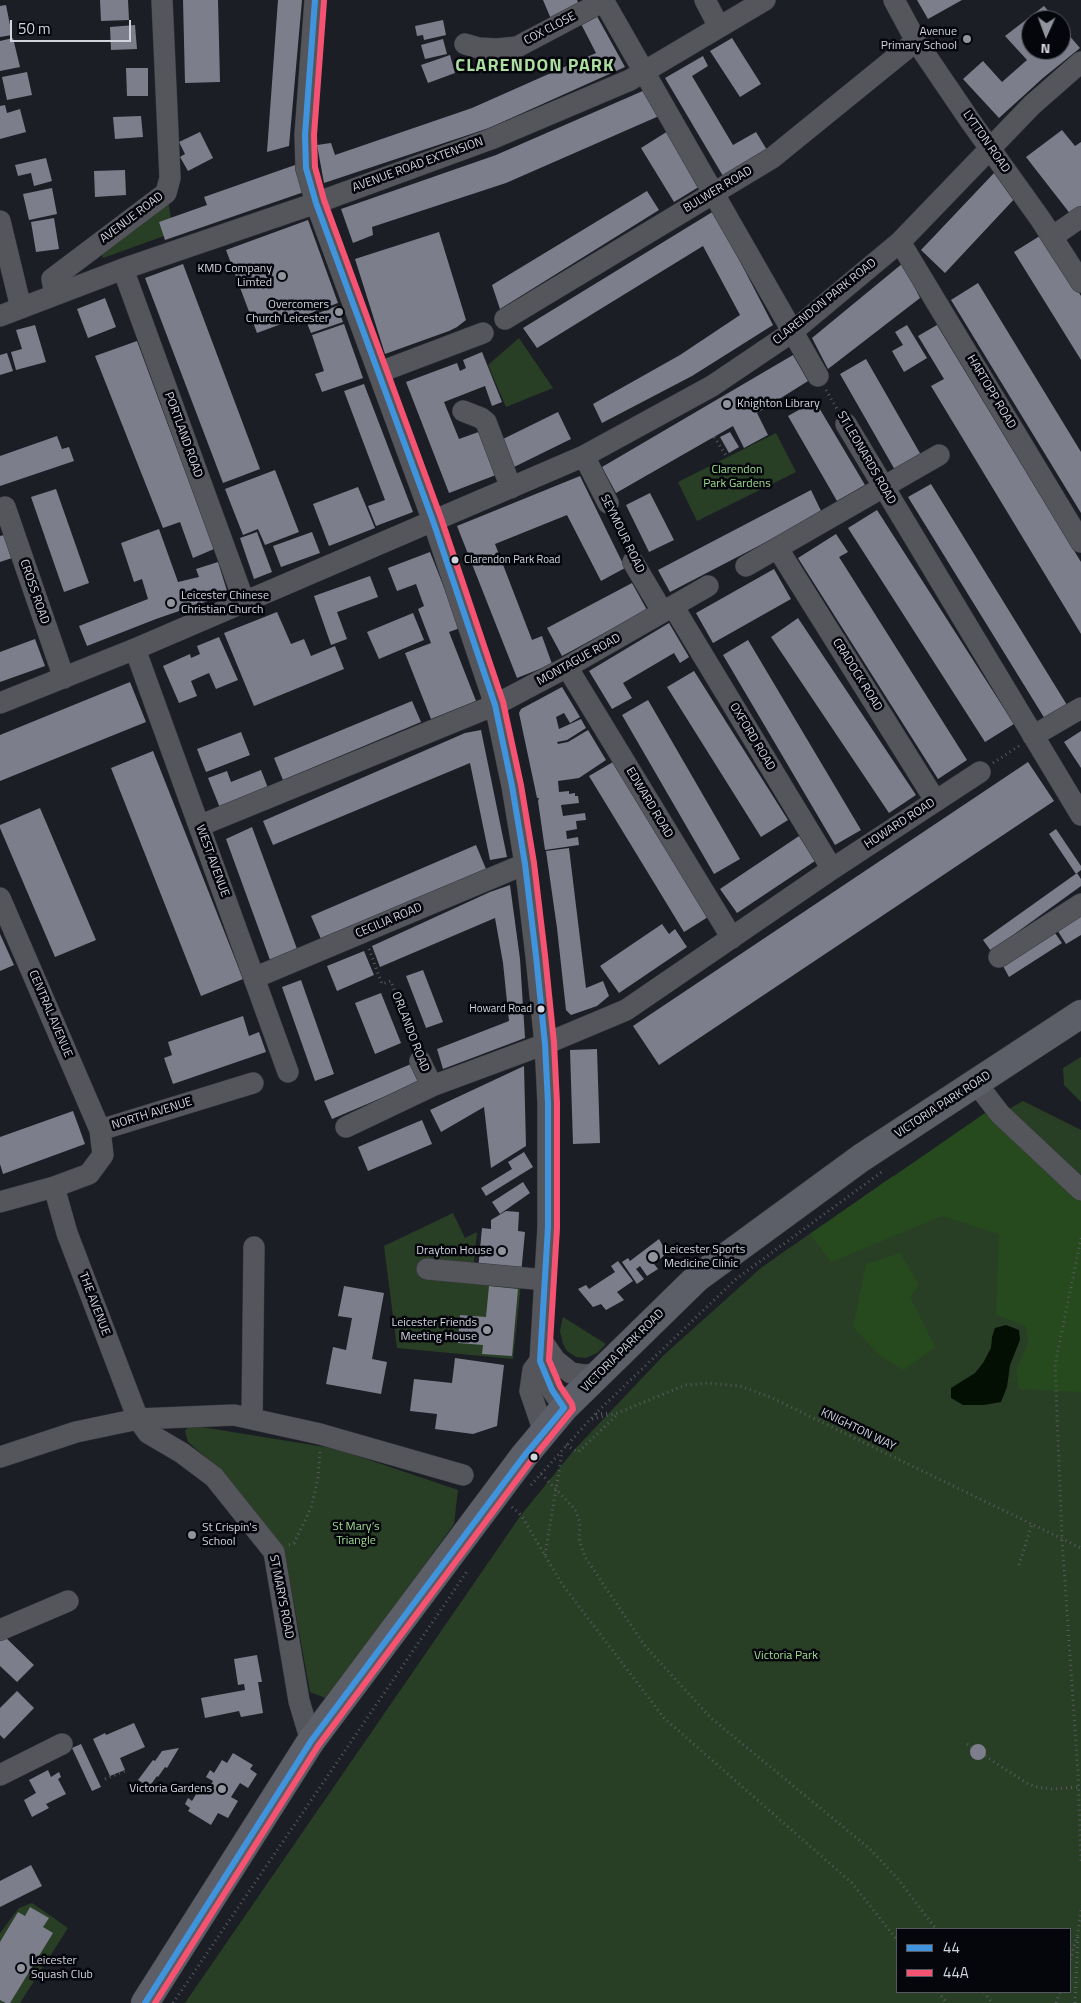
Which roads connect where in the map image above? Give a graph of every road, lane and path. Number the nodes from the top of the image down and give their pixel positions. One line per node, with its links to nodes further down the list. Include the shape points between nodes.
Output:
1 (162, 0): 21 (street, AVENUE ROAD, via 170,178 166,193 52,278)
2 (315, 0): 14 (street, via 304,135 306,168)
3 (604, 0): 8 (street, COX CLOSE, via 517,47 479,48); 11 (street)
4 (705, 0): 7 (street)
5 (765, 0): 7 (street, AVENUE ROAD EXTENSION)
6 (894, 0): 9 (street, LYTTON ROAD)
7 (719, 27): 11 (street, AVENUE ROAD EXTENSION)
8 (465, 44)
9 (922, 49): 12 (street, LYTTON ROAD); 13 (street, BULWER ROAD, via 772,158)
10 (1081, 62): 12 (street, CLARENDON PARK ROAD)
11 (644, 71): 13 (street); 14 (street, AVENUE ROAD EXTENSION, via 630,80 491,139)
12 (990, 148): 17 (street, LYTTON ROAD); 18 (street, CLARENDON PARK ROAD)
13 (714, 192): 24 (street, BULWER ROAD); 25 (street)
14 (316, 203): 19 (street, AVENUE ROAD EXTENSION); 27 (street)
15 (1081, 217): 17 (street)
16 (0, 221): 22 (street)
17 (1052, 237): 20 (street, LYTTON ROAD)
18 (900, 242): 25 (street, CLARENDON PARK ROAD); 40 (street, HARTOPP ROAD)
19 (123, 269): 21 (street, AVENUE ROAD EXTENSION); 45 (street, PORTLAND ROAD)
20 (1081, 282)
21 (55, 295): 22 (street)
22 (21, 308): 23 (street)
23 (0, 316)
24 (505, 319)
25 (792, 332): 28 (street); 33 (street, CLARENDON PARK ROAD, via 712,386)
26 (483, 333): 27 (street)
27 (380, 372): 39 (street)
28 (818, 376): 30 (path, ST LEONARDS ROAD)
29 (463, 411): 35 (street, via 486,422)
30 (846, 424): 36 (street, ST LEONARDS ROAD)
31 (714, 437): 34 (path)
32 (939, 455): 36 (street)
33 (584, 456): 35 (street, CLARENDON PARK ROAD); 37 (street, SEYMOUR ROAD)
34 (727, 457)
35 (511, 488): 39 (street, CLARENDON PARK ROAD)
36 (883, 488): 41 (street); 53 (street, ST LEONARDS ROAD)
37 (608, 503): 42 (path, SEYMOUR ROAD)
38 (2, 508): 49 (street, CROSS ROAD)
39 (433, 522): 45 (street, CLARENDON PARK ROAD); 51 (street)
40 (1081, 542)
41 (778, 549): 43 (street); 55 (street, CRADOCK ROAD)
42 (633, 562): 46 (street, SEYMOUR ROAD)
43 (746, 566)
44 (708, 586): 46 (street, MONTAGUE ROAD)
45 (244, 601): 47 (street, CLARENDON PARK ROAD)
46 (668, 609): 48 (street, MONTAGUE ROAD); 59 (street, OXFORD ROAD)
47 (136, 649): 49 (street, CLARENDON PARK ROAD); 57 (street, WEST AVENUE)
48 (567, 668): 51 (street, MONTAGUE ROAD); 63 (street, EDWARD ROAD)
49 (64, 678): 50 (street, CLARENDON PARK ROAD)
50 (0, 703)
51 (495, 705): 57 (street, MONTAGUE ROAD); 58 (street)
52 (1081, 708): 53 (street)
53 (1032, 736): 54 (path); 56 (street, ST LEONARDS ROAD)
54 (980, 772): 55 (street, HOWARD ROAD)
55 (935, 800): 59 (street, HOWARD ROAD)
56 (1081, 816)
57 (199, 826): 65 (street, WEST AVENUE)
58 (525, 864): 62 (street, CECILIA ROAD); 67 (street)
59 (832, 869): 63 (street, HOWARD ROAD)
60 (0, 898): 74 (street, CENTRAL AVENUE)
61 (1081, 904): 64 (street)
62 (362, 933): 65 (street, CECILIA ROAD); 68 (path, ORLANDO ROAD, via 382,984 391,981)
63 (732, 938): 67 (street, HOWARD ROAD, via 626,1010)
64 (1000, 957)
65 (254, 978): 69 (street, WEST AVENUE)
66 (1081, 1014): 71 (main road, VICTORIA PARK ROAD)
67 (546, 1044): 72 (street, HOWARD ROAD); 82 (street, via 549,1166)
68 (420, 1061): 72 (street, ORLANDO ROAD)
69 (288, 1072)
70 (253, 1083): 74 (street, NORTH AVENUE)
71 (976, 1083): 77 (street, via 1000,1114); 85 (main road, VICTORIA PARK ROAD, via 862,1158 697,1278)
72 (432, 1086): 73 (street, HOWARD ROAD)
73 (346, 1128)
74 (100, 1130): 76 (street, NORTH AVENUE, via 103,1154 89,1174)
75 (889, 1167): 90 (path, via 736,1279)
76 (54, 1187): 78 (street, NORTH AVENUE); 88 (street, THE AVENUE, via 67,1233)
77 (1081, 1190)
78 (0, 1202)
79 (1081, 1238): 104 (path, via 1055,1365)
80 (254, 1247): 89 (street)
81 (427, 1269): 82 (street)
82 (546, 1280): 83 (street)
83 (541, 1338): 84 (street); 85 (street, via 554,1360 563,1367 578,1374)
84 (540, 1361): 86 (street, via 552,1390); 91 (street, via 533,1370 530,1391)
85 (599, 1374): 86 (main road, VICTORIA PARK ROAD)
86 (564, 1408): 91 (main road, VICTORIA PARK ROAD)
87 (618, 1413): 90 (path); 93 (path, via 578,1452); 103 (path, KNIGHTON WAY, via 685,1385 740,1386 770,1397)
88 (138, 1419): 89 (street, via 234,1415); 95 (street, via 76,1432); 106 (street, ST MARYS ROAD, via 148,1433 214,1477)
89 (252, 1419): 92 (street)
90 (591, 1419): 93 (path)
91 (544, 1432): 93 (path); 112 (main road, VICTORIA PARK ROAD)
92 (320, 1434): 97 (street); 106 (path, via 318,1478 311,1508 294,1543)
93 (568, 1446): 94 (path)
94 (562, 1452): 96 (path); 99 (path)
95 (0, 1457)
96 (541, 1474): 98 (path); 99 (path)
97 (463, 1475)
98 (529, 1487)
99 (556, 1490): 107 (path); 123 (path, via 575,1509 585,1557 645,1646 711,1718 870,1849)
100 (517, 1500): 101 (path)
101 (511, 1506): 102 (path); 107 (path, via 521,1515)
102 (506, 1514)
103 (1032, 1524): 104 (path, KNIGHTON WAY); 109 (path)
104 (1062, 1539): 105 (path, KNIGHTON WAY); 120 (path)
105 (1081, 1548)
106 (274, 1552): 112 (street, ST MARYS ROAD, via 299,1702)
107 (545, 1555): 125 (path, via 562,1584 664,1718 852,1883)
108 (472, 1563): 129 (path)
109 (1019, 1565)
110 (68, 1601): 111 (street)
111 (0, 1630)
112 (311, 1741): 128 (main road, VICTORIA PARK ROAD)
113 (62, 1744): 118 (street)
114 (967, 1744): 115 (path)
115 (972, 1748)
116 (984, 1756): 120 (path, via 1037,1787)
117 (125, 1771): 119 (path)
118 (0, 1775)
119 (105, 1780)
120 (1079, 1787): 121 (path)
121 (1081, 1861)
122 (1081, 1910): 124 (path)
123 (935, 1928)
124 (1078, 1933): 126 (path); 131 (path)
125 (896, 1939)
126 (1071, 1957)
127 (939, 1993): 130 (path)
128 (145, 2003)
129 (174, 2003)
130 (947, 2003)
131 (1075, 2003)

